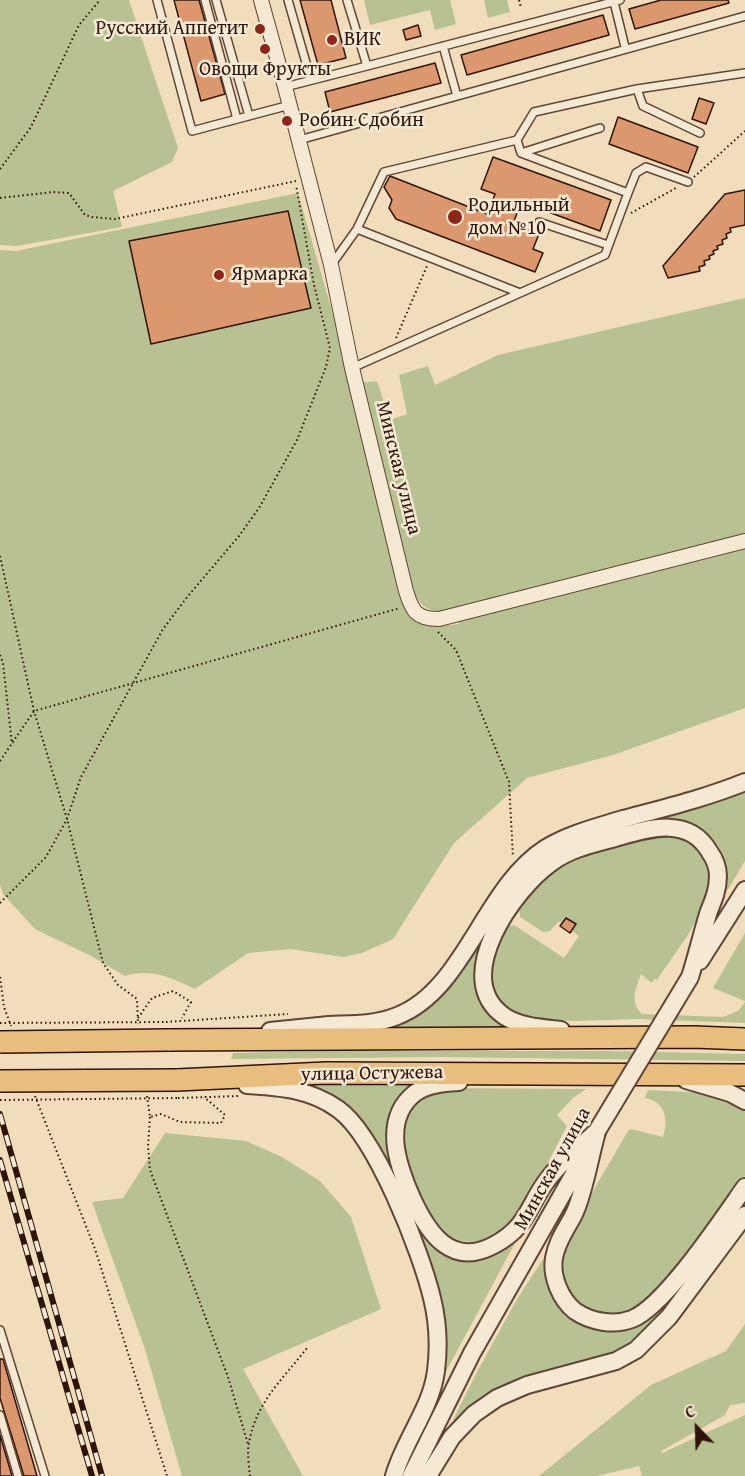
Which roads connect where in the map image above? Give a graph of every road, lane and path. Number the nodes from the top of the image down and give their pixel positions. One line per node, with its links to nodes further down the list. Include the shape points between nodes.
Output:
1 (100, 0): 28 (path, via 79,25 31,127)
2 (157, 0): 22 (lane, via 192,131)
3 (205, 0): 22 (lane)
4 (216, 0): 21 (lane)
5 (261, 0): 17 (street, Минская улица)
6 (288, 0): 16 (lane)
7 (347, 0): 14 (lane)
8 (519, 0): 10 (path)
9 (617, 1): 12 (lane); 13 (lane)
10 (521, 8)
11 (745, 16): 13 (lane)
12 (443, 46): 14 (lane); 19 (lane)
13 (625, 47): 19 (lane)
14 (367, 66): 16 (lane)
15 (745, 73): 18 (lane)
16 (311, 80): 17 (lane)
17 (285, 87): 20 (street, Минская улица)
18 (637, 90): 24 (lane, via 643,105); 26 (lane, via 534,112)
19 (457, 96): 25 (lane)
20 (290, 105): 21 (lane); 25 (street, Минская улица)
21 (249, 116): 22 (lane)
22 (237, 119)
23 (600, 128): 27 (lane)
24 (700, 133)
25 (299, 140): 29 (street, Минская улица)
26 (517, 140): 27 (lane); 34 (lane, via 384,172)
27 (521, 153): 31 (lane)
28 (0, 169)
29 (302, 179): 32 (path, via 115,219 85,215 69,193); 37 (street, Минская улица); 46 (path, via 314,285 330,348 326,367 297,440 259,508 163,628)
30 (688, 182): 31 (lane, via 646,167 636,173)
31 (628, 193): 35 (lane)
32 (0, 198)
33 (539, 222): 35 (lane)
34 (357, 229): 36 (lane); 37 (lane)
35 (608, 246): 38 (lane, via 605,255)
36 (431, 258): 38 (lane); 39 (path)
37 (331, 265): 40 (street, Минская улица)
38 (520, 293): 39 (lane)
39 (390, 351): 40 (lane)
40 (352, 368): 43 (street, Минская улица)
41 (745, 541): 44 (street, via 439,619)
42 (0, 556): 47 (path)
43 (411, 605): 44 (street, Минская улица); 46 (path)
44 (420, 616): 52 (path, via 456,650 509,782 513,859)
45 (0, 655): 48 (path)
46 (132, 684): 47 (path); 51 (path, via 81,777)
47 (34, 711): 48 (path); 51 (path)
48 (12, 745): 49 (path)
49 (0, 761)
50 (745, 782): 61 (street, via 562,839 546,849 519,871 464,952 434,989 408,1011 367,1024)
51 (67, 819): 54 (path, via 46,857); 59 (path, via 103,963 118,985 137,999 138,1018 152,998 173,991 191,1002)
52 (520, 853)
53 (745, 890): 57 (street, Минская улица)
54 (0, 903)
55 (745, 908): 57 (street)
56 (0, 977): 63 (path)
57 (690, 977): 65 (street, via 717,893 714,858 704,842 691,832 657,827 598,842 550,863 513,903 495,933 483,963 486,992 499,1011 517,1022); 79 (street, Минская улица, bridge)
58 (290, 1014): 59 (path)
59 (181, 1020): 61 (path)
60 (0, 1023): 61 (path, bridge)
61 (167, 1031): 63 (main road, улица Остужева, bridge); 65 (main road, улица Остужева)
62 (745, 1033): 64 (street)
63 (6, 1035)
64 (694, 1037): 65 (main road, улица Остужева); 66 (main road, улица Остужева)
65 (613, 1038)
66 (745, 1039)
67 (579, 1075): 69 (main road, улица Остужева); 71 (main road, улица Остужева, via 337,1073); 79 (street, via 442,1083 422,1089 408,1100 398,1119 394,1138 398,1162 432,1235 448,1247 478,1251 493,1246 518,1226 548,1179)
68 (745, 1075): 69 (main road, улица Остужева)
69 (667, 1076): 76 (street, via 714,1087)
70 (0, 1081): 71 (main road, улица Остужева, bridge)
71 (178, 1089): 74 (path); 75 (path, bridge); 90 (street, via 275,1087 303,1091 340,1110 376,1156 421,1264 432,1297 437,1334 431,1393)
72 (35, 1096): 88 (path, via 95,1249)
73 (238, 1096): 74 (path)
74 (204, 1097): 77 (path)
75 (0, 1100)
76 (745, 1101)
77 (225, 1115)
78 (150, 1117): 85 (path, via 150,1170 228,1377)
79 (597, 1131): 80 (street, via 575,1211 554,1258 555,1281 564,1298 591,1319 615,1322 632,1319 647,1310 675,1280); 91 (street, Минская улица, via 472,1353)
80 (745, 1187)
81 (745, 1215): 92 (street, via 656,1332 636,1350 616,1361 527,1385 497,1398 452,1437)
82 (0, 1330): 87 (lane)
83 (307, 1348): 85 (path, via 272,1388 259,1410)
84 (0, 1415): 86 (lane)
85 (248, 1444): 89 (path)
86 (18, 1476)
87 (45, 1476)
88 (167, 1476)
89 (250, 1476)
90 (394, 1476)
91 (411, 1476)
92 (428, 1476)

